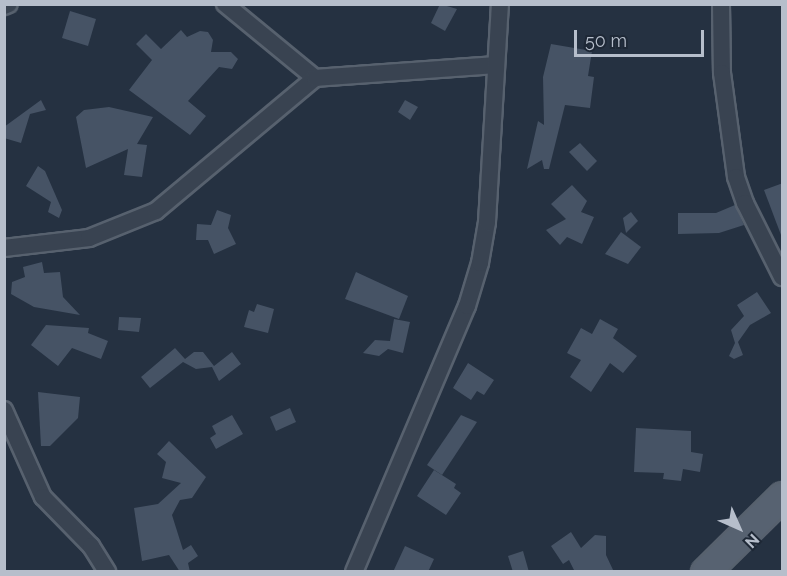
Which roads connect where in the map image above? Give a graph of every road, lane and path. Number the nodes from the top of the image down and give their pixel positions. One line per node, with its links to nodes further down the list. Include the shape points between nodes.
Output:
1 (9, 4): 5 (street)
2 (225, 4): 7 (street)
3 (500, 4): 6 (street)
4 (721, 4): 9 (street, via 722,73 736,177)
5 (4, 6)
6 (496, 65): 7 (street); 13 (street, via 487,222 480,263 467,306)
7 (315, 78): 8 (street, via 156,211 89,238)
8 (4, 248)
9 (783, 277)
10 (4, 410): 12 (street, via 44,497 91,546)
11 (783, 496): 14 (main road)
12 (108, 572)
13 (354, 572)
14 (705, 572)

